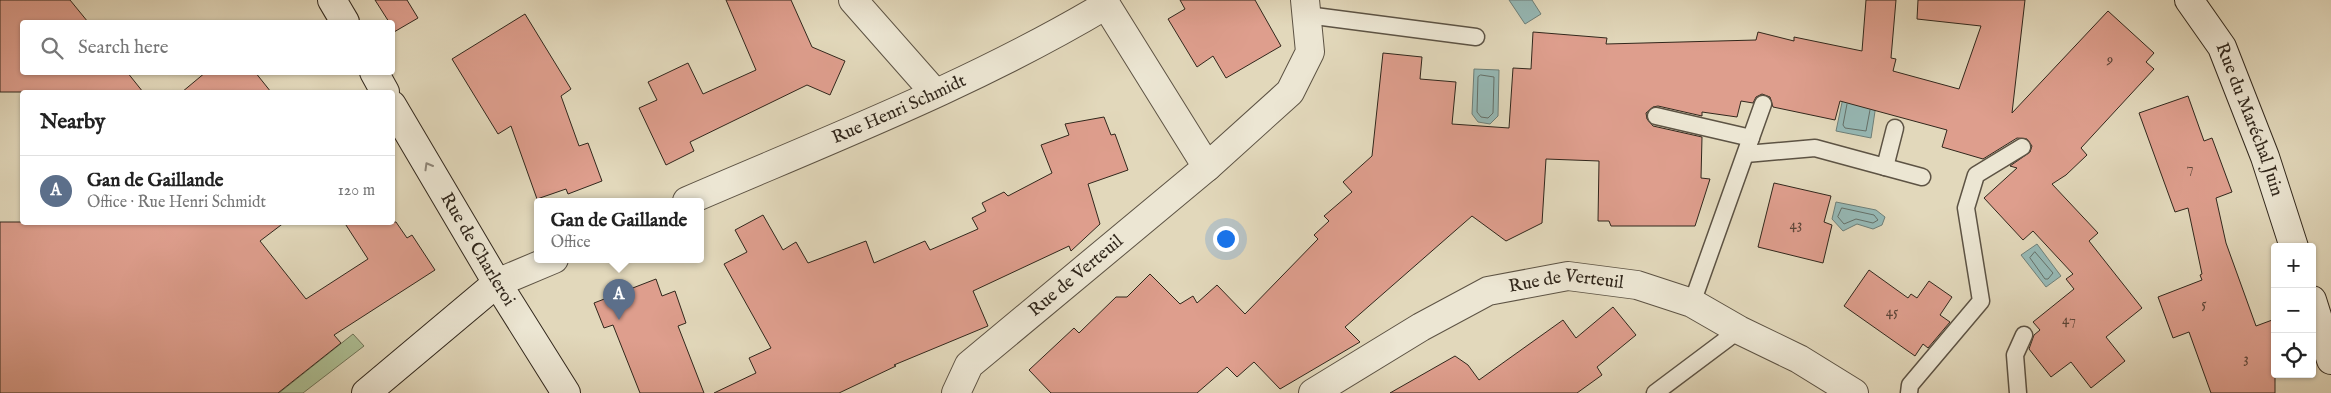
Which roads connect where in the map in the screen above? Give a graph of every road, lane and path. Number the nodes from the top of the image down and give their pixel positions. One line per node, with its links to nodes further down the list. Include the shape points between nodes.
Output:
1 (332, 0): 6 (street)
2 (853, 0): 10 (street)
3 (2189, 0): 22 (street, Rue du Maréchal Juin, via 2222,47)
4 (1104, 3): 10 (street, Rue Henri Schmidt, via 1076,23); 18 (street)
5 (1306, 7): 7 (lane); 18 (street, Rue de Verteuil, via 1310,52 1290,92)
6 (344, 20)
7 (1476, 37)
8 (376, 75): 9 (street)
9 (385, 90)
10 (935, 93): 21 (street, Rue Henri Schmidt)
11 (1763, 104): 15 (lane)
12 (395, 109): 24 (street, Rue de Charleroi, one-way to 12)
13 (1656, 116): 15 (lane)
14 (1895, 128): 19 (lane)
15 (1751, 138): 17 (lane)
16 (2022, 147): 37 (lane, via 1976,175 1966,208 1981,301 1910,385)
17 (1746, 154): 19 (lane, via 1815,148); 25 (lane)
18 (1207, 167): 33 (street, Rue de Verteuil, via 969,365)
19 (1885, 167): 20 (lane)
20 (1922, 177)
21 (694, 198)
22 (2293, 243)
23 (545, 263): 24 (street)
24 (497, 284): 31 (street); 32 (street, Rue de Charleroi)
25 (1692, 303): 27 (street, Rue de Verteuil); 34 (street, Rue de Verteuil, via 1637,285 1568,276 1488,292 1421,327)
26 (2316, 313): 29 (street)
27 (1739, 330): 30 (street, Rue de Verteuil, via 1799,359); 35 (lane)
28 (2024, 335): 38 (lane, via 2015,355)
29 (2331, 360)
30 (1826, 385): 36 (street, Rue de Verteuil)
31 (366, 393)
32 (566, 393)
33 (956, 393)
34 (1313, 393)
35 (1655, 393)
36 (1854, 393)
37 (1909, 393)
38 (2018, 393)

